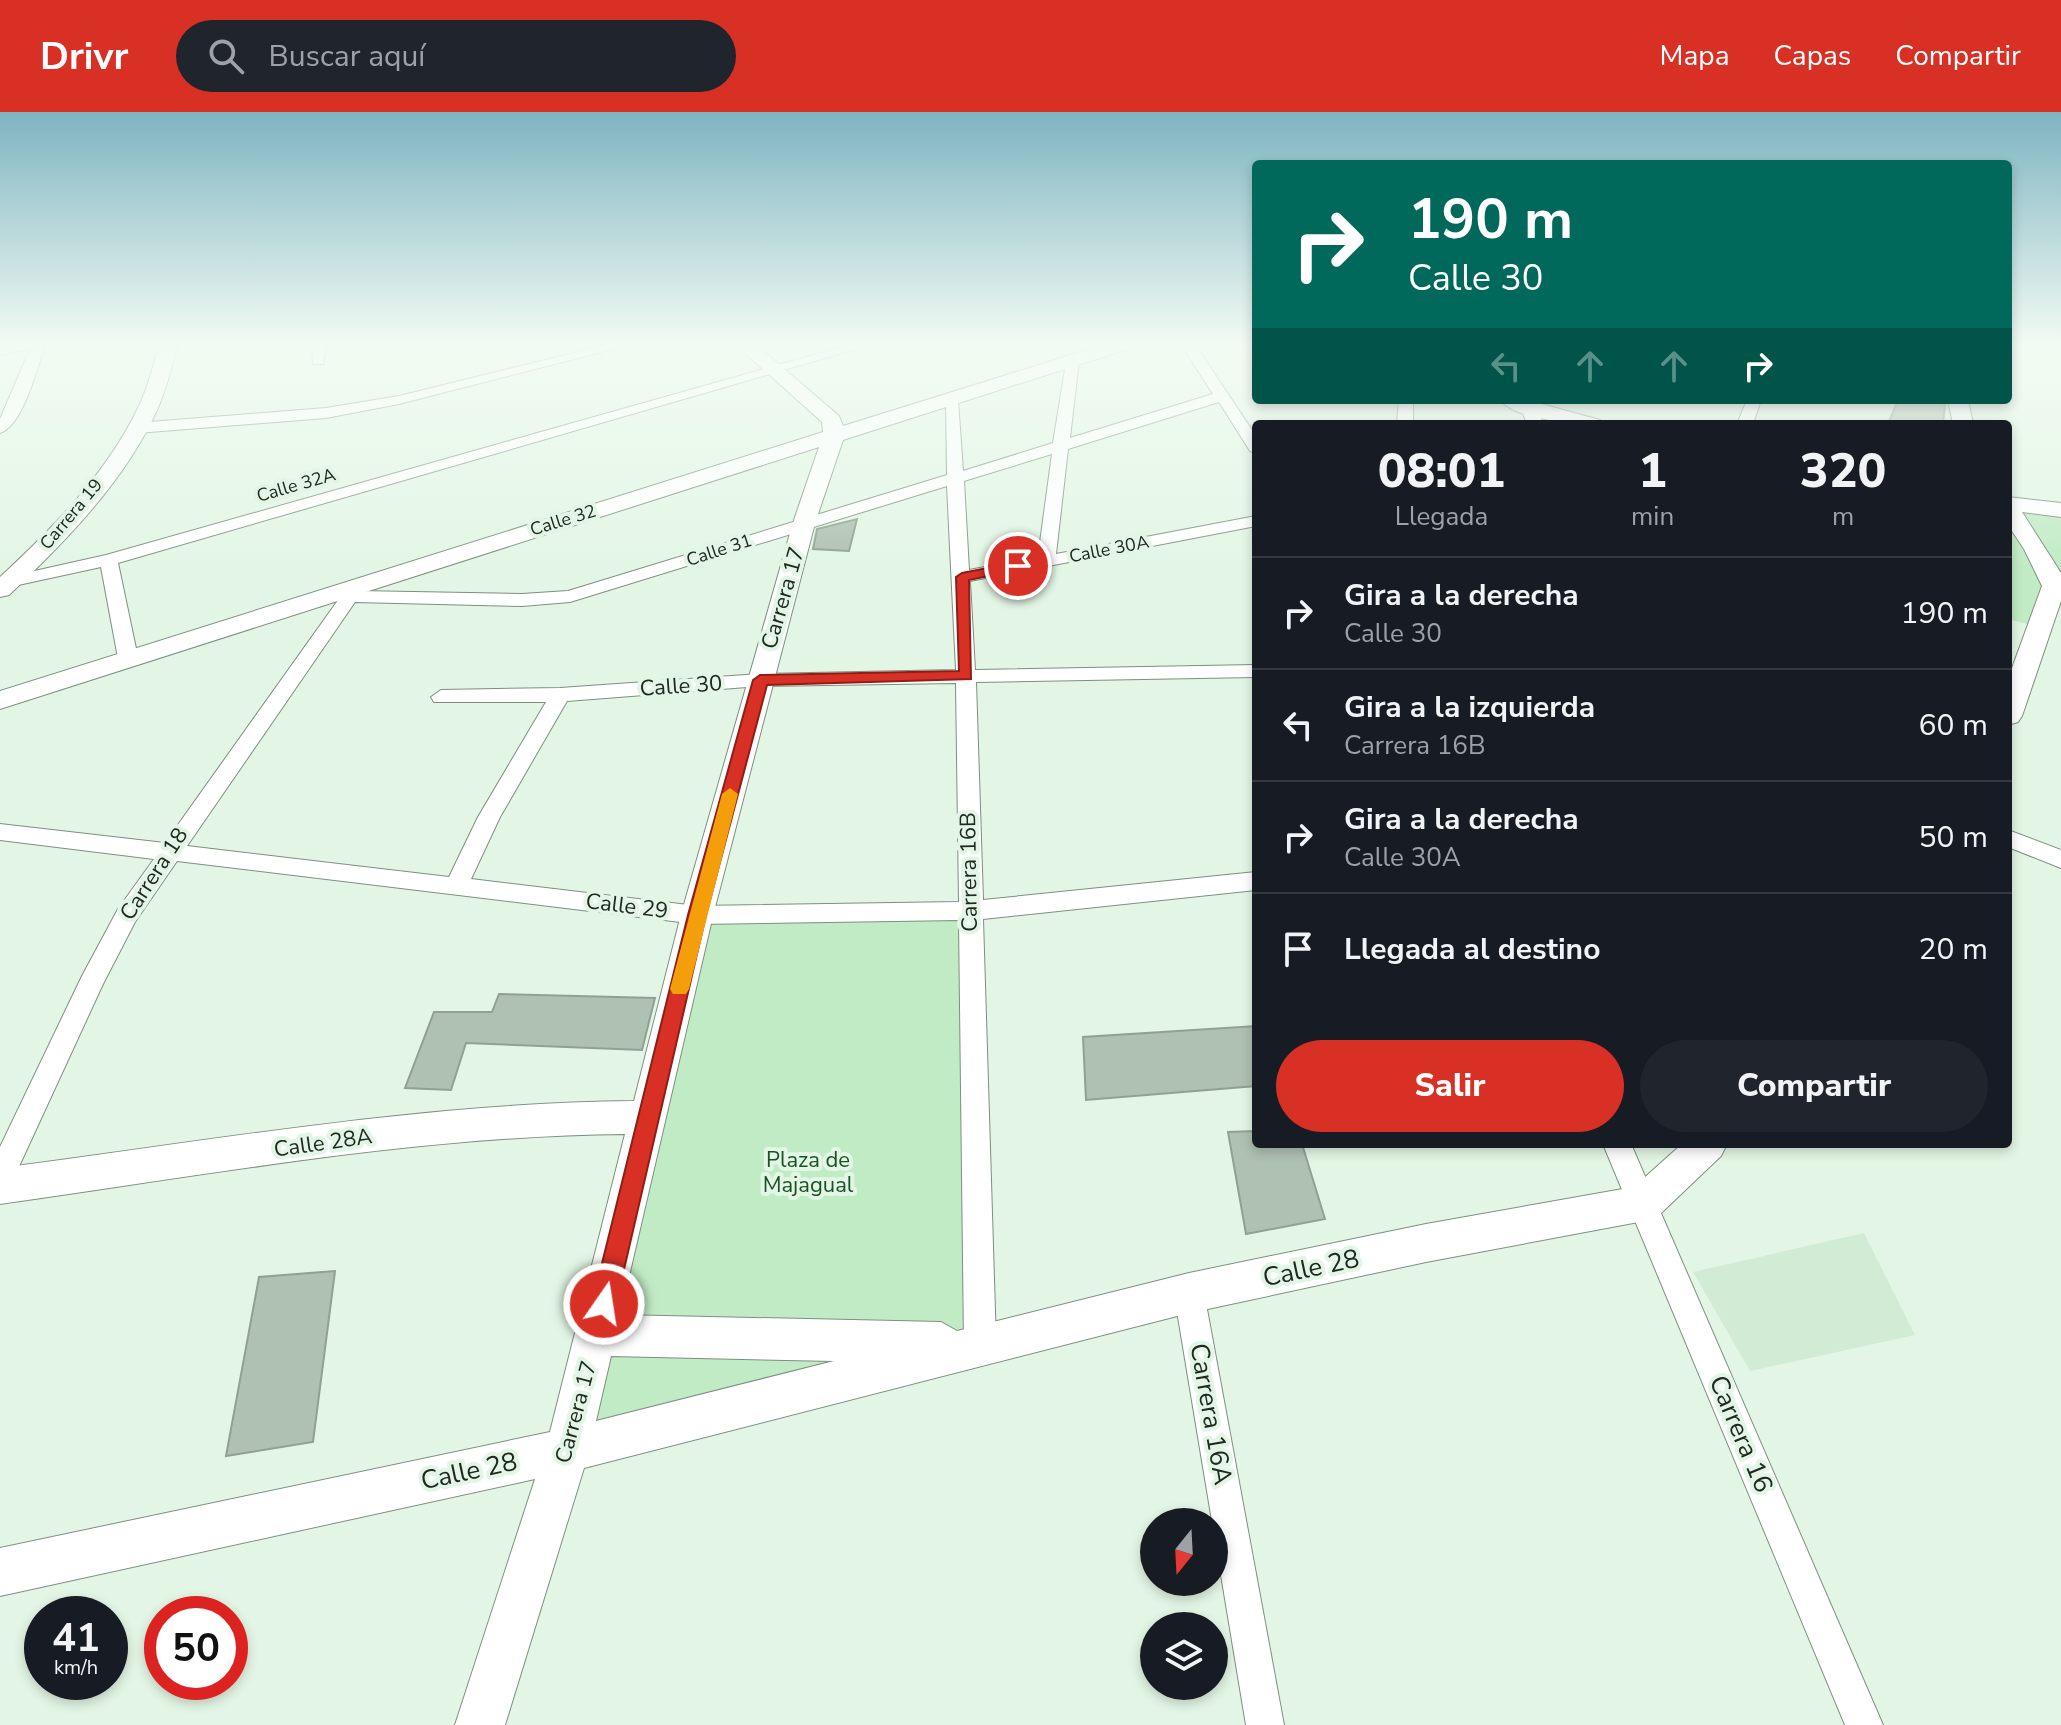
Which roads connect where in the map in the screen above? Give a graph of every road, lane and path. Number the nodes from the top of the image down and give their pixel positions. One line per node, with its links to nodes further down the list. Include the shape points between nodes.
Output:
1 (141, 418): 10 (main road, Carrera 19)
2 (260, 418): 10 (street)
3 (600, 418): 22 (street, Calle 32A)
4 (830, 418): 11 (main road)
5 (890, 418): 11 (main road, Calle 32)
6 (952, 418): 14 (street, Carrera 16B)
7 (1065, 418): 13 (street)
8 (1149, 418): 13 (street, Calle 31)
9 (1238, 418): 12 (street)
10 (137, 428): 26 (main road, Carrera 19, via 75,511)
11 (834, 435): 19 (main road, Carrera 17); 27 (main road, Calle 32)
12 (1252, 442)
13 (1062, 444): 14 (street, Calle 31); 23 (street)
14 (954, 477): 19 (street, Calle 31); 24 (street, Carrera 16B)
15 (2012, 506): 16 (main road)
16 (2061, 510)
17 (2012, 512): 20 (main road)
18 (1252, 522): 23 (street, Calle 30A)
19 (804, 523): 27 (street, Calle 31, via 570,596 522,600); 31 (main road, Carrera 17)
20 (2030, 539): 21 (main road); 25 (main road)
21 (2061, 551)
22 (109, 560): 26 (street, Calle 32A); 28 (street)
23 (1046, 561): 24 (street, Calle 30A)
24 (962, 577): 30 (street, Carrera 16B)
25 (2058, 583): 35 (main road)
26 (4, 586)
27 (349, 592): 28 (main road, Calle 32); 38 (street, Carrera 18)
28 (128, 658): 34 (main road, Calle 32)
29 (1252, 671): 30 (street, Calle 30)
30 (966, 676): 31 (street, Calle 30); 42 (street, Carrera 16B)
31 (760, 680): 32 (street, Calle 30); 43 (main road, Carrera 17)
32 (560, 695): 33 (street, Calle 30); 41 (street, via 489,817)
33 (441, 697)
34 (0, 700)
35 (2012, 705)
36 (0, 832): 38 (street, Calle 29)
37 (2012, 840): 39 (street)
38 (168, 852): 41 (street, Calle 29); 47 (street, Carrera 18, via 98,969)
39 (2061, 859)
40 (1252, 881): 42 (street, Calle 29)
41 (456, 886): 43 (street, Calle 29)
42 (969, 911): 43 (street, Calle 29); 52 (street, Carrera 16B)
43 (697, 915): 44 (main road, Carrera 17)
44 (648, 1117): 48 (main road, Calle 28A, via 447,1126); 51 (main road, Carrera 17)
45 (1619, 1148): 49 (street, Carrera 16)
46 (1704, 1148): 49 (main road)
47 (0, 1177)
48 (0, 1186)
49 (1644, 1203): 50 (main road, Calle 28); 57 (street, Carrera 16)
50 (1189, 1293): 52 (main road, Calle 28); 56 (street, Carrera 16A)
51 (597, 1335): 52 (main road, Calle 28); 53 (main road, Carrera 17)
52 (980, 1344): 53 (main road, Calle 28)
53 (567, 1450): 54 (main road, Calle 28); 55 (main road, Carrera 17)
54 (0, 1572)
55 (480, 1725)
56 (1265, 1725)
57 (1864, 1725)

